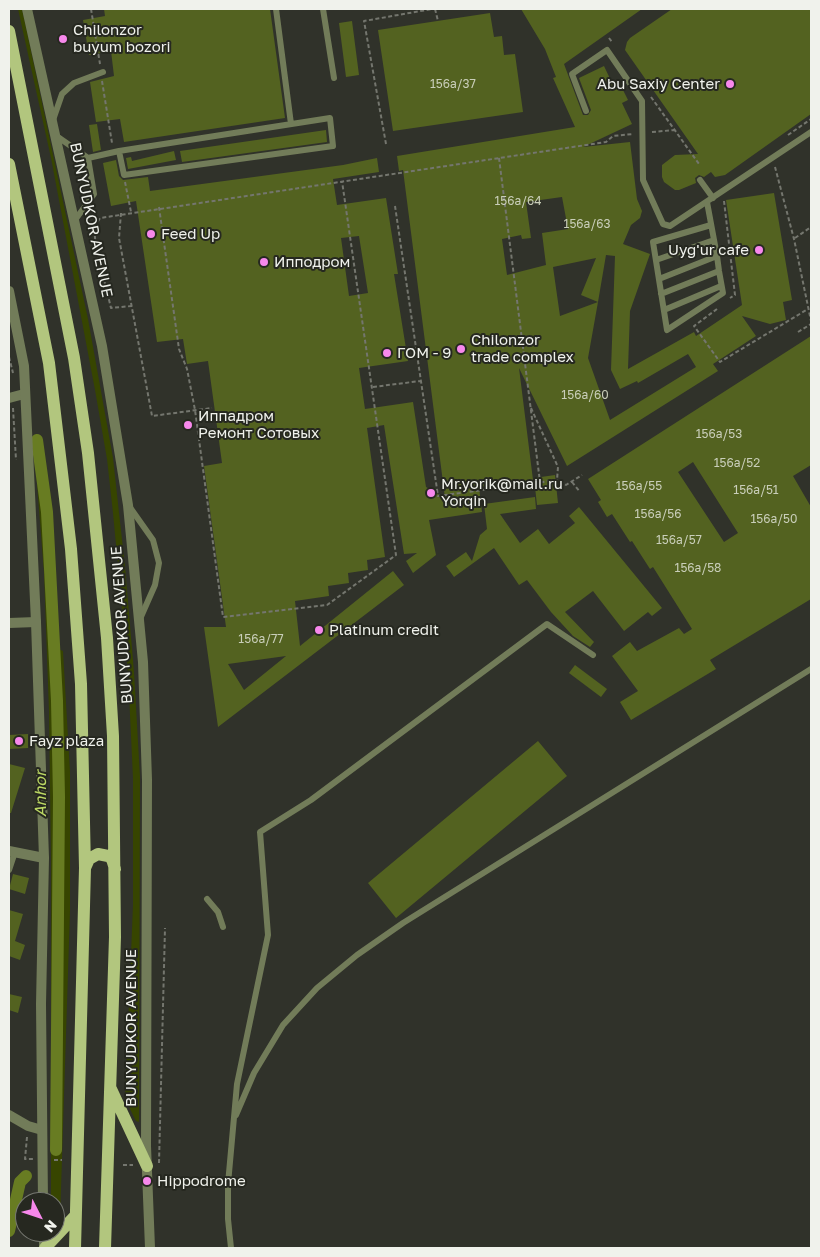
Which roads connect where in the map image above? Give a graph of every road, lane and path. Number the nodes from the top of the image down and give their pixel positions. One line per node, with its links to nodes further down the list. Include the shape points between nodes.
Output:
1 (27, 9): 13 (street, BUNYUDKOR AVENUE)
2 (276, 9): 14 (lane)
3 (324, 9): 10 (lane)
4 (434, 9): 5 (path); 18 (path, via 364,22)
5 (438, 21)
6 (9, 31): 77 (main road, BUNYUDKOR AVENUE, via 74,358 88,453 100,549 111,687)
7 (609, 38): 8 (path)
8 (614, 46)
9 (103, 72): 13 (lane, via 74,83 62,94)
10 (334, 78)
11 (647, 92): 23 (path)
12 (586, 111): 28 (lane, via 572,74 607,50 642,101 643,180 663,224 674,224)
13 (52, 121): 16 (street, BUNYUDKOR AVENUE)
14 (291, 124): 19 (lane); 25 (lane, via 330,118 332,146)
15 (811, 132): 28 (lane)
16 (55, 134): 20 (lane); 34 (street, BUNYUDKOR AVENUE)
17 (613, 136): 21 (path, via 606,142)
18 (386, 144)
19 (120, 151): 20 (lane); 25 (lane)
20 (88, 158): 34 (lane, via 94,194)
21 (499, 158): 27 (path); 59 (path)
22 (9, 164): 76 (main road, via 49,363 63,473 81,684)
23 (699, 164)
24 (774, 164): 37 (path)
25 (124, 175): 32 (path)
26 (700, 180): 28 (lane)
27 (342, 181): 31 (path); 56 (path)
28 (710, 200): 35 (lane)
29 (724, 200): 46 (path, via 735,295)
30 (395, 206): 55 (path)
31 (160, 207): 32 (path); 61 (path, via 179,349 187,369)
32 (131, 212): 33 (path)
33 (121, 213): 48 (path, via 119,238); 48 (path, via 97,220 94,228 96,247 111,308)
34 (75, 220): 68 (street, BUNYUDKOR AVENUE, via 102,346)
35 (711, 225): 38 (lane); 40 (lane, via 653,242)
36 (811, 227): 37 (path)
37 (794, 239): 49 (path)
38 (714, 240): 39 (lane); 40 (lane)
39 (716, 256): 41 (lane); 42 (lane)
40 (656, 260): 42 (lane)
41 (719, 271): 43 (lane); 45 (lane)
42 (659, 279): 45 (lane)
43 (721, 286): 50 (lane); 50 (lane, via 723,293 667,330)
44 (9, 292): 57 (street, via 24,366)
45 (661, 294): 50 (lane)
46 (728, 300)
47 (721, 305): 49 (path, via 694,326 720,362)
48 (132, 306): 61 (path, via 152,416)
49 (808, 308): 51 (path)
50 (664, 310)
51 (811, 322): 52 (path)
52 (798, 332)
53 (9, 357): 54 (path)
54 (14, 376)
55 (420, 381): 56 (path); 65 (path, via 438,496)
56 (373, 387): 61 (path, via 396,555 327,605 223,617)
57 (24, 394): 58 (street); 70 (street)
58 (10, 397): 62 (path)
59 (530, 405): 64 (path, via 558,467); 65 (path)
60 (212, 408): 61 (path)
61 (195, 410)
62 (16, 461)
63 (582, 475): 66 (path)
64 (557, 480): 65 (path); 66 (path, via 566,485)
65 (540, 482)
66 (572, 482): 67 (path)
67 (580, 492)
68 (128, 505): 69 (street, BUNYUDKOR AVENUE); 69 (lane, via 153,540 159,563 155,585)
69 (139, 620): 92 (street, BUNYUDKOR AVENUE, via 147,780)
70 (36, 622): 71 (street); 75 (street)
71 (9, 623)
72 (593, 655): 84 (lane, via 547,624 311,800 260,832 268,935 237,1084)
73 (811, 669): 84 (lane, via 357,955 317,988 283,1025 254,1073)
74 (12, 852): 75 (street); 78 (lane)
75 (44, 858): 86 (street)
76 (85, 868): 77 (main road, via 89,859 103,854 112,859); 94 (main road)
77 (115, 869): 82 (main road, BUNYUDKOR AVENUE)
78 (9, 870)
79 (207, 899): 80 (lane)
80 (224, 926)
81 (165, 928): 92 (path)
82 (111, 1087): 92 (main road); 97 (main road, BUNYUDKOR AVENUE)
83 (9, 1115): 85 (street)
84 (234, 1121): 99 (lane, via 228,1184)
85 (28, 1126): 86 (street); 87 (path, via 25,1159)
86 (42, 1130): 93 (street)
87 (35, 1159)
88 (49, 1159): 89 (path)
89 (62, 1160)
90 (123, 1165): 91 (path)
91 (133, 1165)
92 (153, 1166): 98 (street, BUNYUDKOR AVENUE)
93 (43, 1192)
94 (75, 1216): 95 (main road); 96 (main road)
95 (45, 1248)
96 (75, 1248)
97 (105, 1248)
98 (150, 1248)
99 (231, 1248)

